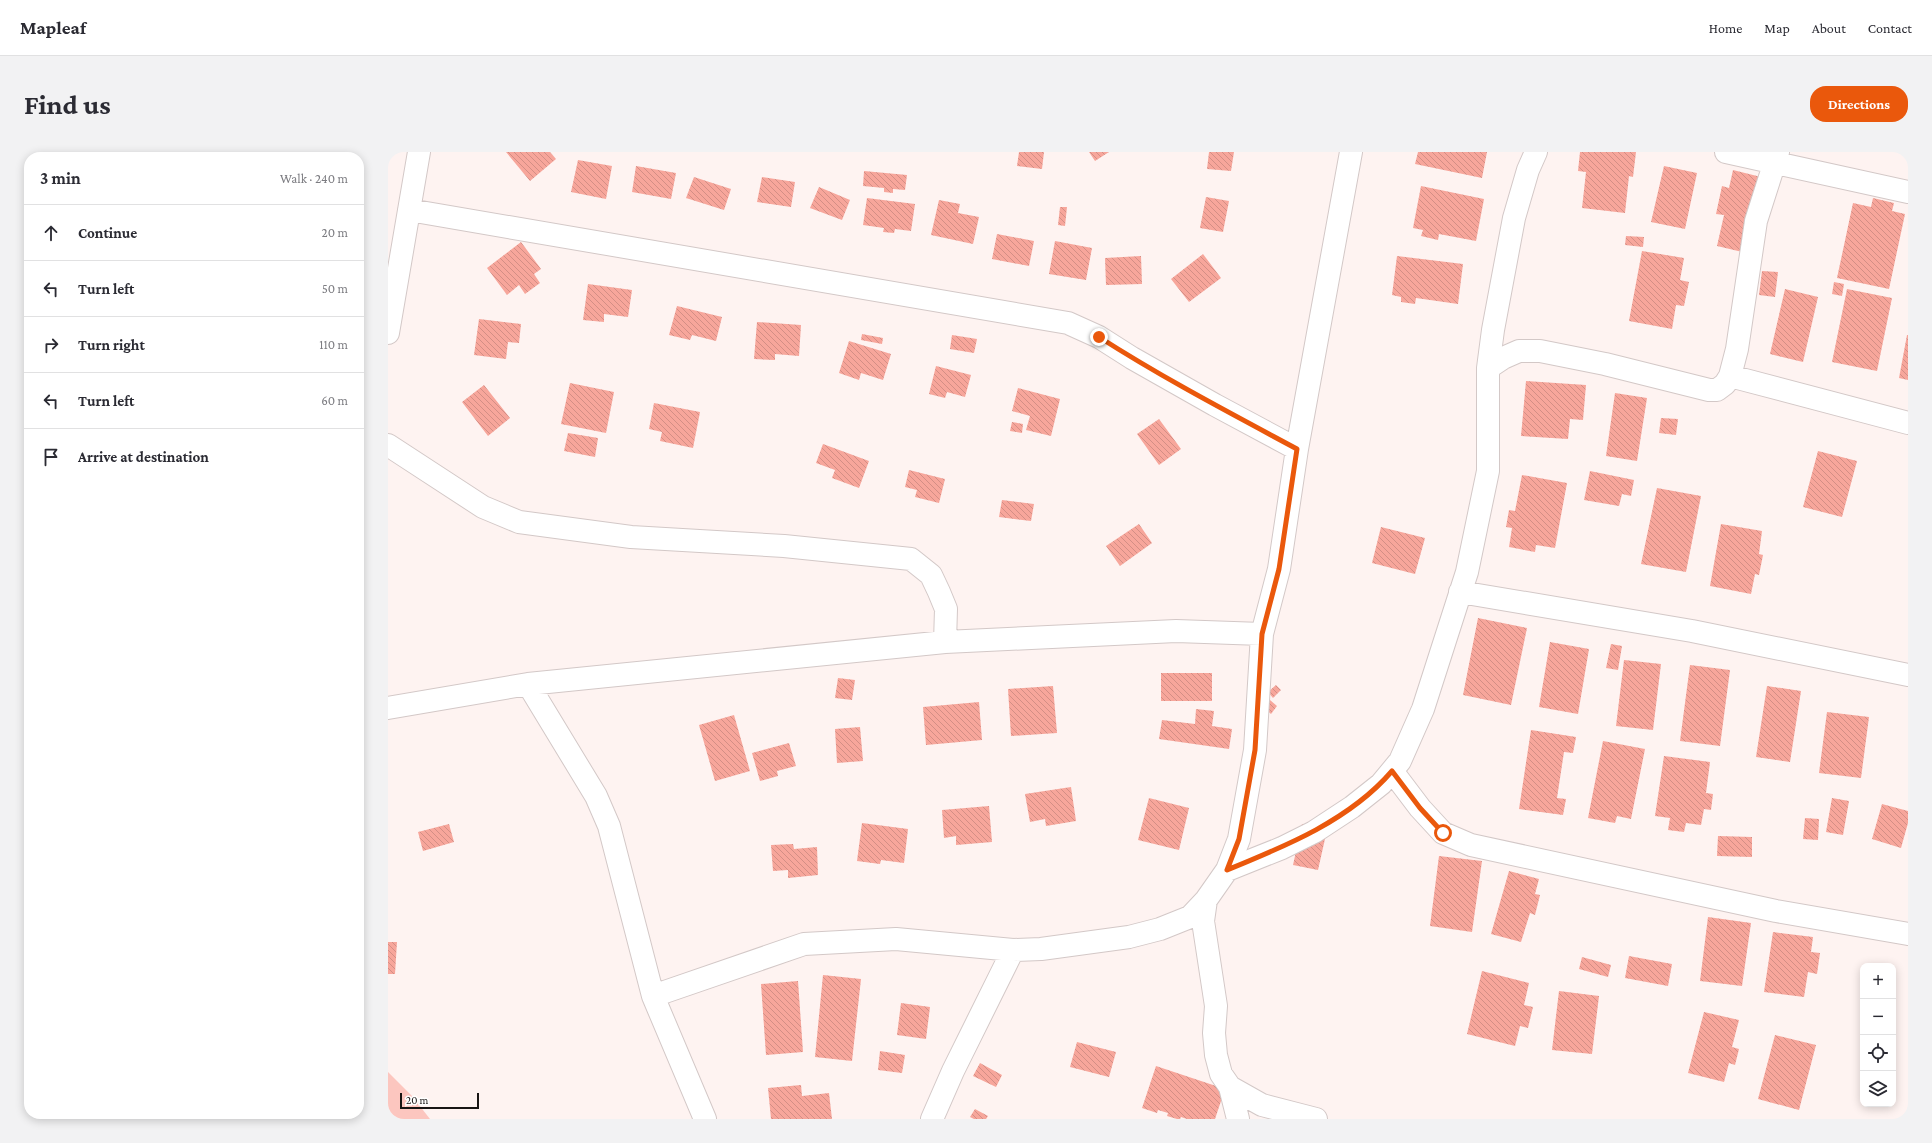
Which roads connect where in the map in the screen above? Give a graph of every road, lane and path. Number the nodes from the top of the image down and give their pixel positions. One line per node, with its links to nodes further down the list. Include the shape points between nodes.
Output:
1 (420, 152): 7 (street)
2 (1351, 152): 13 (street)
3 (1536, 152): 9 (street, via 1514,218)
4 (1726, 152): 5 (street)
5 (1776, 158): 6 (street); 10 (street, via 1756,221 1737,349)
6 (1908, 192)
7 (409, 210): 8 (street); 13 (street, via 1068,324 1099,337 1215,405)
8 (388, 333)
9 (1488, 368): 10 (street, via 1519,351 1540,351 1709,390 1717,390); 14 (street, via 1488,472 1467,572)
10 (1730, 376): 11 (street)
11 (1908, 423)
12 (388, 445): 16 (street, via 483,507 519,522 631,537 784,546 910,559 931,575 939,592 946,609)
13 (1297, 449): 15 (street, via 1279,569)
14 (1460, 592): 17 (street, via 1692,631); 20 (street, via 1423,709 1400,761)
15 (1262, 634): 16 (street, via 1176,631); 21 (street, via 1255,750 1239,839)
16 (945, 642): 18 (street)
17 (1908, 675)
18 (528, 684): 19 (street); 25 (street, via 596,796 608,826)
19 (388, 708)
20 (1392, 771): 21 (street, via 1381,784 1352,807 1314,832); 23 (street, via 1443,833 1471,844 1776,911)
21 (1227, 870): 22 (street)
22 (1206, 900): 24 (street, via 1190,917 1160,929 1129,937 1040,949); 26 (street, via 1203,921 1216,1006 1216,1055 1221,1074)
23 (1908, 934)
24 (1013, 950): 25 (street, via 896,939 804,944); 28 (street)
25 (653, 996): 27 (street)
26 (1230, 1087): 29 (street); 30 (street, via 1262,1105)
27 (706, 1119)
28 (932, 1119)
29 (1238, 1119)
30 (1316, 1119)

